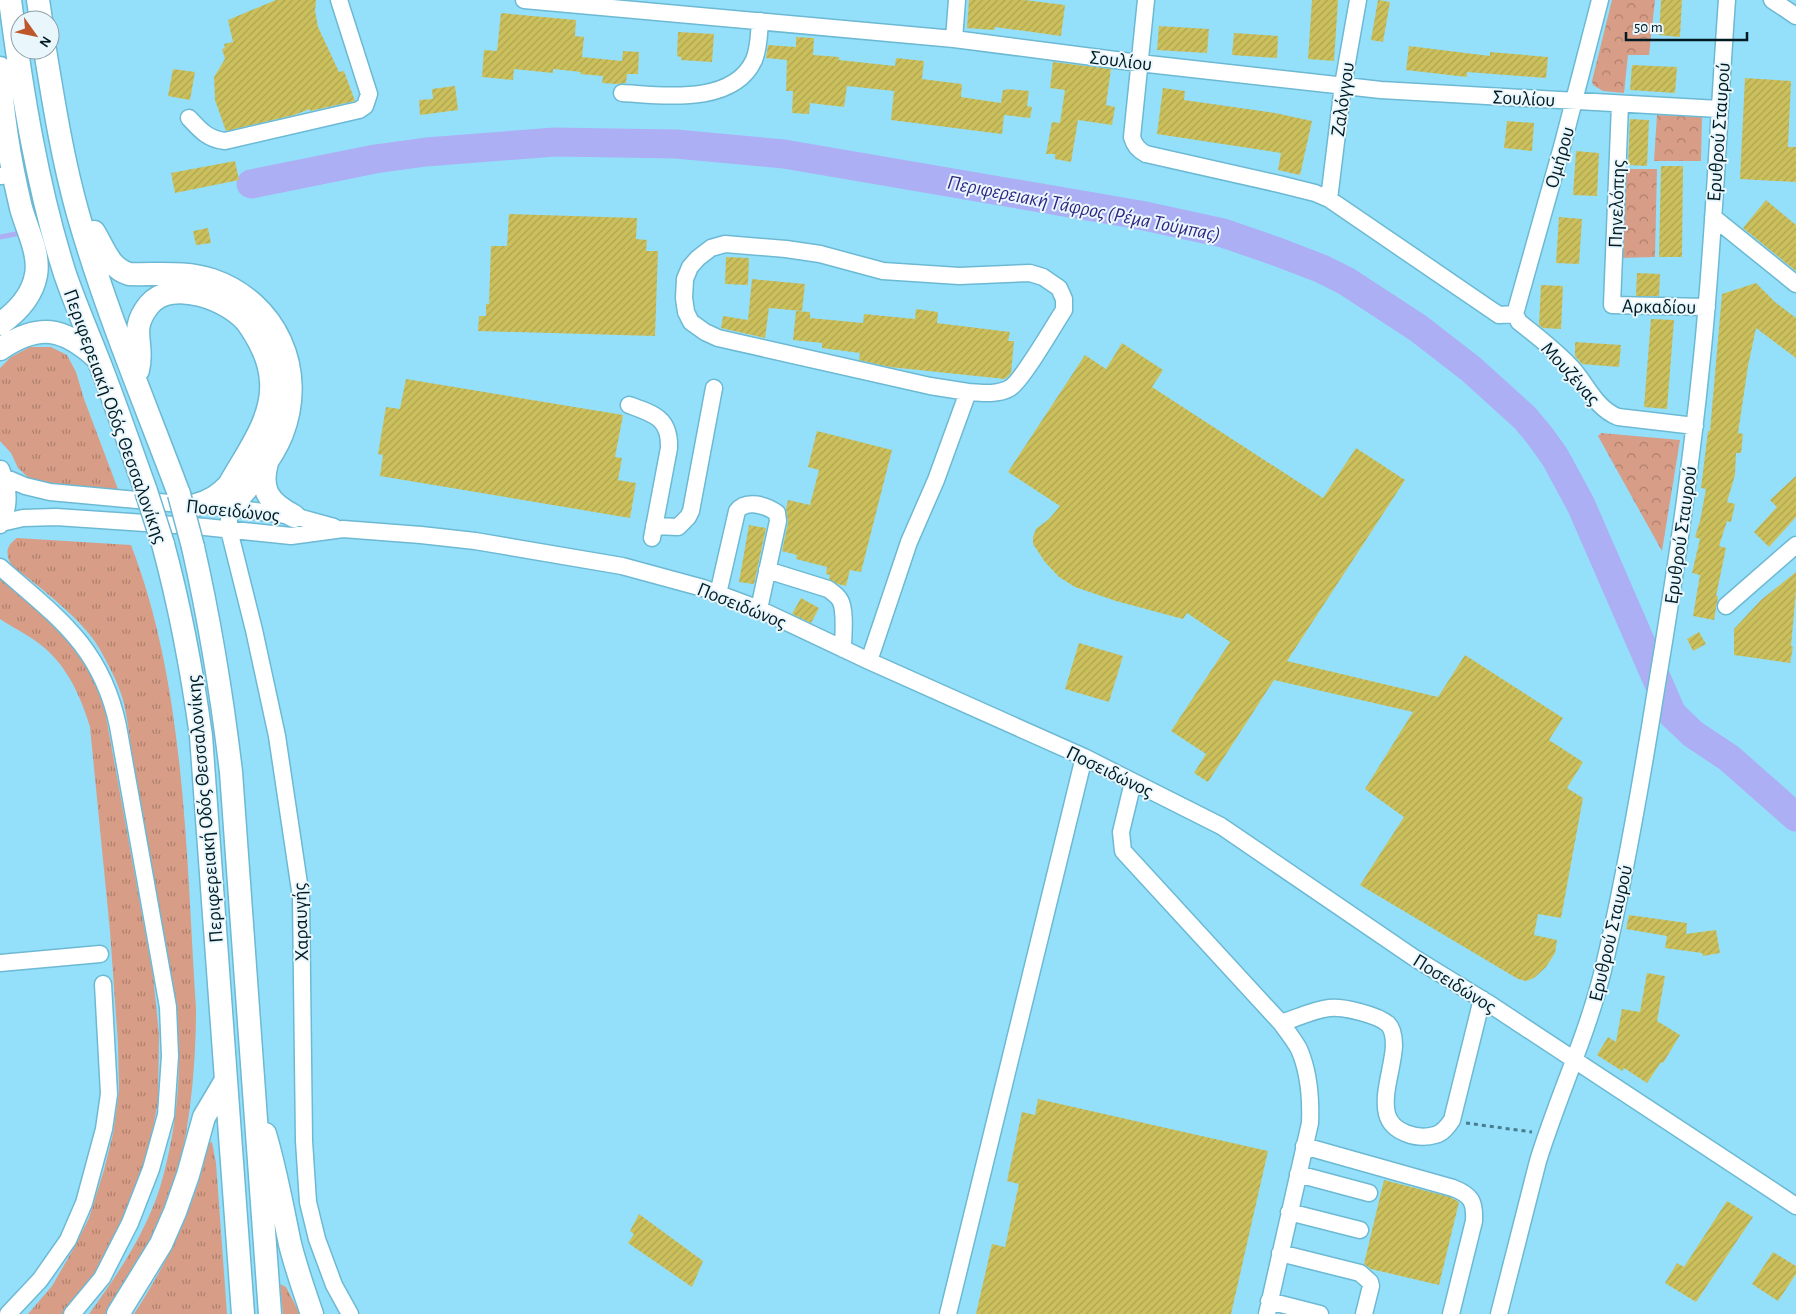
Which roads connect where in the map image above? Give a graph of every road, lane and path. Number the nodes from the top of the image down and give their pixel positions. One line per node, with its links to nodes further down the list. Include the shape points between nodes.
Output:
1 (10, 0): 32 (highway, Περιφερειακή Οδός Θεσσαλονίκης, via 34,148 52,227 77,309)
2 (339, 0): 22 (street, via 369,94 365,106 225,141 211,139)
3 (524, 0): 10 (street, Σουλίου)
4 (957, 0): 13 (street)
5 (1146, 0): 15 (street)
6 (1358, 0): 17 (street, Ζαλόγγου)
7 (1600, 0): 19 (street, Ομήρου)
8 (1728, 0): 21 (street, Ερυθρού Σταυρού)
9 (1772, 0): 11 (street)
10 (593, 4): 12 (street, Σουλίου)
11 (1796, 16)
12 (760, 21): 13 (street, Σουλίου); 18 (street, via 757,51 751,65 727,85 689,96)
13 (954, 39): 15 (street, Σουλίου)
14 (47, 60): 24 (highway, Περιφερειακή Οδός Θεσσαλονίκης)
15 (1139, 63): 17 (street, Σουλίου); 23 (street, via 1132,137 1136,147 1146,154 1280,184)
16 (0, 68): 30 (highway, via 8,142 36,263 35,280 25,301)
17 (1343, 85): 19 (street, Σουλίου); 23 (street, Ζαλόγγου)
18 (622, 93)
19 (1574, 101): 20 (street, Σουλίου); 29 (street, Ομήρου)
20 (1620, 104): 21 (street, Σουλίου); 27 (street, Πηνελόπης)
21 (1719, 109): 25 (street, Ερυθρού Σταυρού)
22 (189, 118)
23 (1329, 199): 29 (street, via 1490,309 1500,315)
24 (78, 214): 33 (highway, Περιφερειακή Οδός Θεσσαλονίκης, via 106,302); 38 (highway, via 121,272 210,279 241,294 268,319 278,335 290,372 288,413 282,434)
25 (1713, 216): 26 (street); 28 (street, Ερυθρού Σταυρού)
26 (1796, 284)
27 (1612, 305): 28 (street, Αρκαδίου)
28 (1707, 307): 37 (street, Ερυθρού Σταυρού)
29 (1514, 314): 37 (street, Μουζένας, via 1519,322 1570,365 1599,405 1611,414)
30 (0, 324)
31 (0, 349): 32 (highway, via 28,333 46,331 61,333)
32 (98, 358): 62 (highway, Περιφερειακή Οδός Θεσσαλονίκης, bridge, via 163,544 182,625 201,736)
33 (136, 378): 40 (highway, via 142,356 138,328 148,306 161,295 169,292 199,294 220,303 249,324 268,364 271,383 263,424); 41 (highway, Περιφερειακή Οδός Θεσσαλονίκης)
34 (714, 388): 36 (street, via 691,511 678,527 653,532 670,434 653,414)
35 (968, 392): 35 (street, via 718,338 704,332 691,322 686,312 685,279 690,267 711,248 725,244 820,254 883,271 959,276 1030,273 1053,282 1064,299 1064,310 1022,376 1012,387 1001,392); 53 (street, via 909,542)
36 (629, 405)
37 (1695, 426): 61 (street, Ερυθρού Σταυρού, via 1665,640 1623,883 1603,971)
38 (270, 456): 42 (highway, via 265,479 270,500); 43 (highway)
39 (2, 472): 41 (street, Ποσειδώνος, via 25,486 50,492); 44 (street, via 8,500)
40 (228, 485): 41 (highway, via 213,499); 43 (highway)
41 (187, 500): 43 (street, Ποσειδώνος); 63 (highway, Περιφερειακή Οδός Θεσσαλονίκης, bridge, via 220,681 231,772)
42 (294, 516): 43 (street, Ποσειδώνος); 45 (street, Ποσειδώνος)
43 (229, 519): 44 (street, Ποσειδώνος, via 56,517 24,518); 45 (street, Ποσειδώνος, via 291,536); 80 (street, Χαραυγής, via 277,736 301,897 304,1141 308,1202 334,1285)
44 (1, 524)
45 (343, 530): 49 (street, Ποσειδώνος, via 421,535 522,548 622,566)
46 (1796, 545): 50 (street)
47 (0, 567): 75 (street, via 74,634 105,682 118,726 168,1007 170,1056 166,1115 151,1169 130,1223 102,1278)
48 (768, 570): 49 (street, via 777,513 748,503 737,511); 51 (street); 52 (street, via 835,594 842,608)
49 (718, 594): 51 (street, Ποσειδώνος)
50 (1726, 606)
51 (759, 609): 52 (street, Ποσειδώνος)
52 (843, 649): 53 (street, Ποσειδώνος)
53 (869, 661): 54 (street, Ποσειδώνος)
54 (1084, 757): 55 (street, Ποσειδώνος); 81 (street)
55 (1133, 782): 59 (street, Ποσειδώνος, via 1221,826 1413,957); 60 (street, via 1121,832 1124,850)
56 (100, 954): 57 (street)
57 (0, 963)
58 (103, 984): 74 (street, via 109,1094 104,1129 84,1202 68,1240 40,1280)
59 (1482, 999): 60 (street, via 1452,1120 1436,1135 1408,1134 1394,1127 1387,1115 1394,1045 1393,1033 1380,1019 1328,1008); 61 (street, Ποσειδώνος)
60 (1281, 1022): 66 (street, via 1299,1049 1307,1078 1310,1116)
61 (1575, 1060): 69 (street, Ποσειδώνος); 85 (street, Ερυθρού Σταυρού, via 1545,1137)
62 (226, 1080): 76 (highway, via 204,1117 188,1175 168,1228); 77 (highway, Περιφερειακή Οδός Θεσσαλονίκης)
63 (253, 1098): 78 (highway, Περιφερειακή Οδός Θεσσαλονίκης); 79 (highway, via 275,1168 299,1278)
64 (1458, 1122): 65 (path)
65 (1536, 1132)
66 (1304, 1146): 67 (street); 84 (street, via 1453,1188 1471,1198 1474,1221)
67 (1298, 1174): 68 (street); 70 (street)
68 (1369, 1194)
69 (1796, 1206)
70 (1289, 1212): 71 (street); 72 (street)
71 (1360, 1230)
72 (1280, 1253): 73 (street); 83 (street, via 1362,1275 1371,1286)
73 (1268, 1308): 82 (street)
74 (8, 1314)
75 (72, 1314)
76 (118, 1314)
77 (243, 1314)
78 (270, 1314)
79 (312, 1314)
80 (350, 1314)
81 (948, 1314)
82 (1320, 1314)
83 (1364, 1314)
84 (1451, 1314)
85 (1499, 1314)

